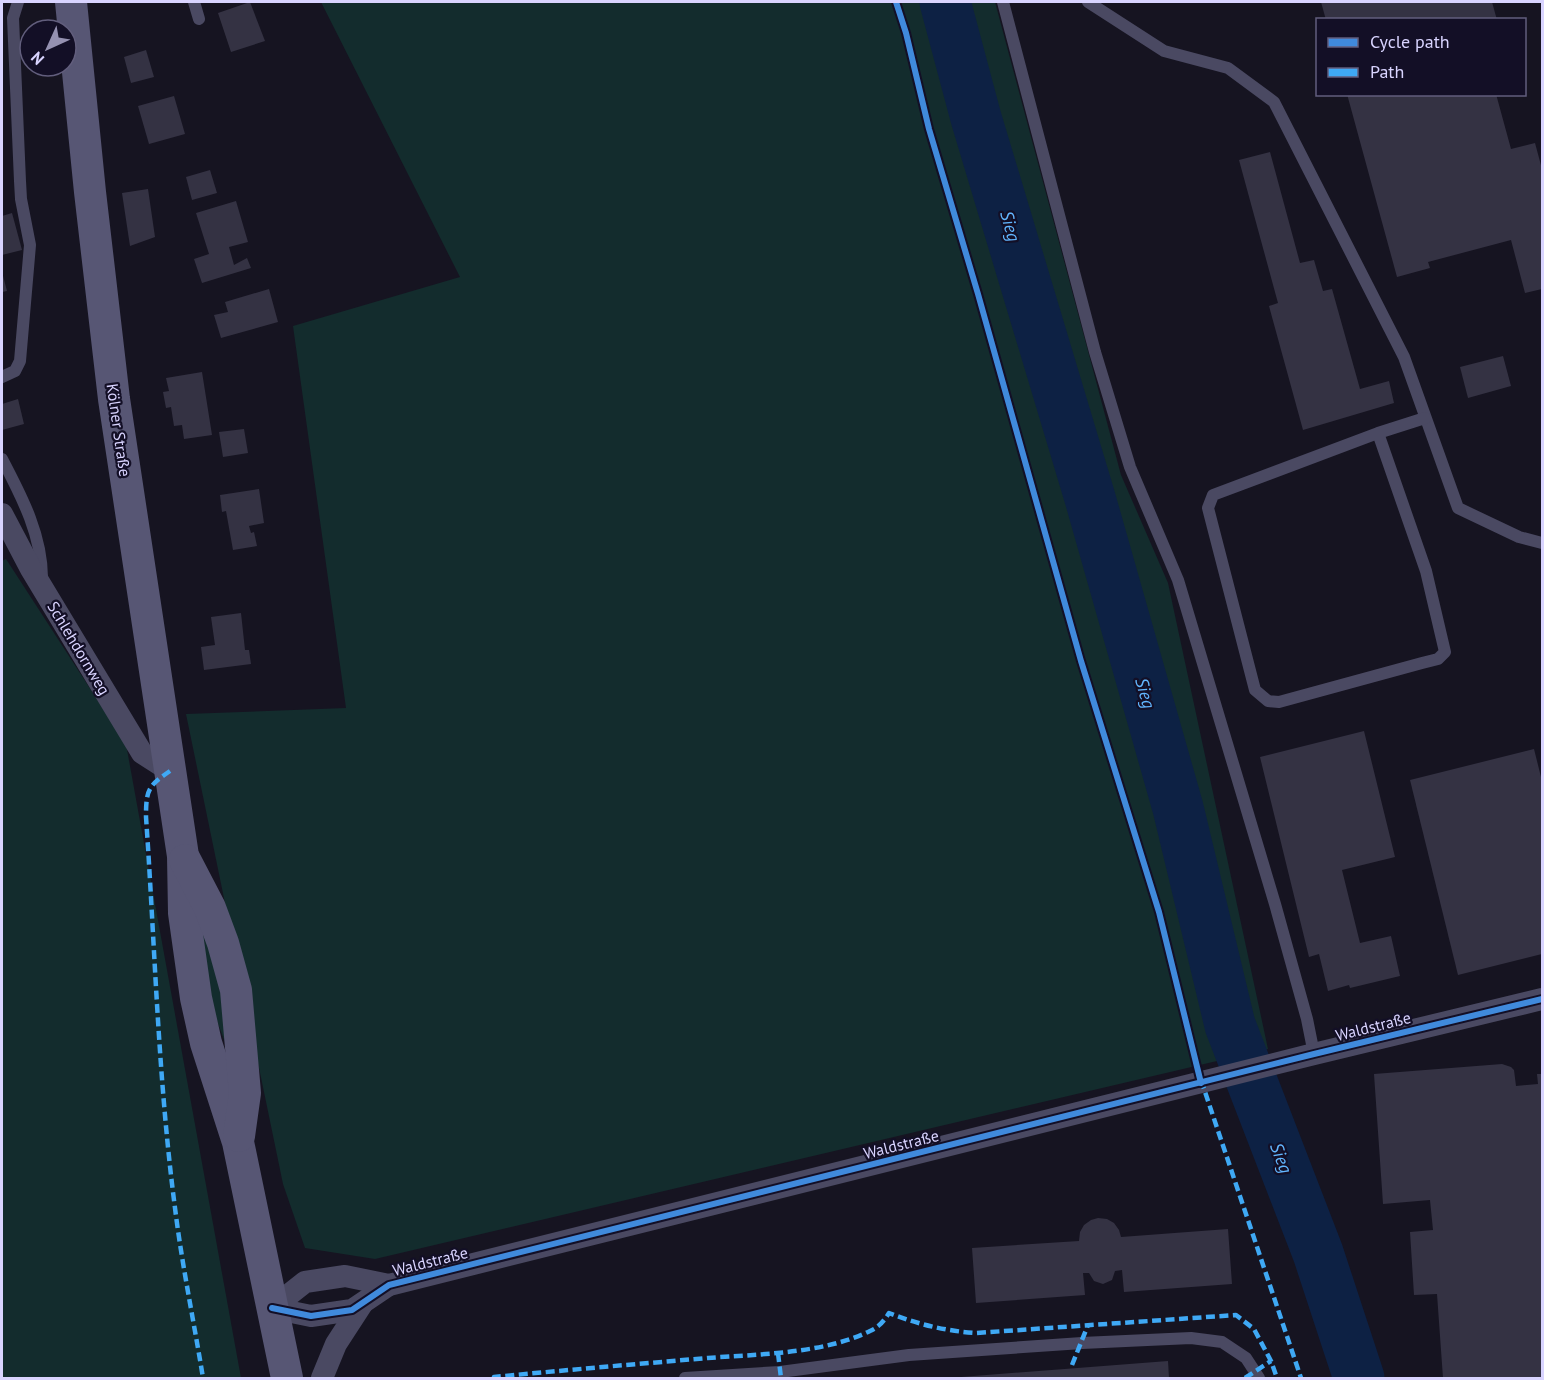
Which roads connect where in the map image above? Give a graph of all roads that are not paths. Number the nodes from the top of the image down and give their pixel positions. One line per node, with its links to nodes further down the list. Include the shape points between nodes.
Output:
1 (18, 2): 7 (lane, via 13,18 20,181 30,245 20,361 15,371)
2 (70, 2): 14 (main road, Kölner Straße, via 114,399)
3 (194, 2): 6 (lane)
4 (1003, 2): 16 (lane, via 1095,352 1130,467 1178,580 1278,916)
5 (1088, 2): 8 (lane, via 1164,51 1228,68 1274,102 1404,357)
6 (199, 19)
7 (2, 376)
8 (1425, 418): 9 (lane); 12 (lane, via 1458,508 1519,537)
9 (1378, 433): 9 (lane, via 1426,571 1445,652 1438,659 1279,702 1268,701 1255,690 1208,508 1213,495)
10 (2, 459): 13 (lane, via 38,541)
11 (2, 514): 13 (street, Schlehdornweg)
12 (1542, 543)
13 (42, 586): 14 (street, Schlehdornweg, via 142,753)
14 (170, 771): 19 (main road, Kölner Straße, via 183,856 210,908 236,990 245,1093 238,1142)
15 (1542, 999): 16 (street, Waldstraße)
16 (1314, 1054): 17 (street, Waldstraße)
17 (389, 1285): 18 (street, Waldstraße); 19 (street, Waldstraße, via 345,1276 305,1282)
18 (362, 1304): 19 (street, Waldstraße, via 352,1310 311,1316); 21 (street, Waldstraße, via 336,1344)
19 (272, 1308): 20 (main road, Kölner Straße)
20 (287, 1378)
21 (322, 1378)
22 (685, 1378): 23 (lane, via 780,1372 909,1355 1191,1338 1222,1342 1246,1358)
23 (1259, 1378)

